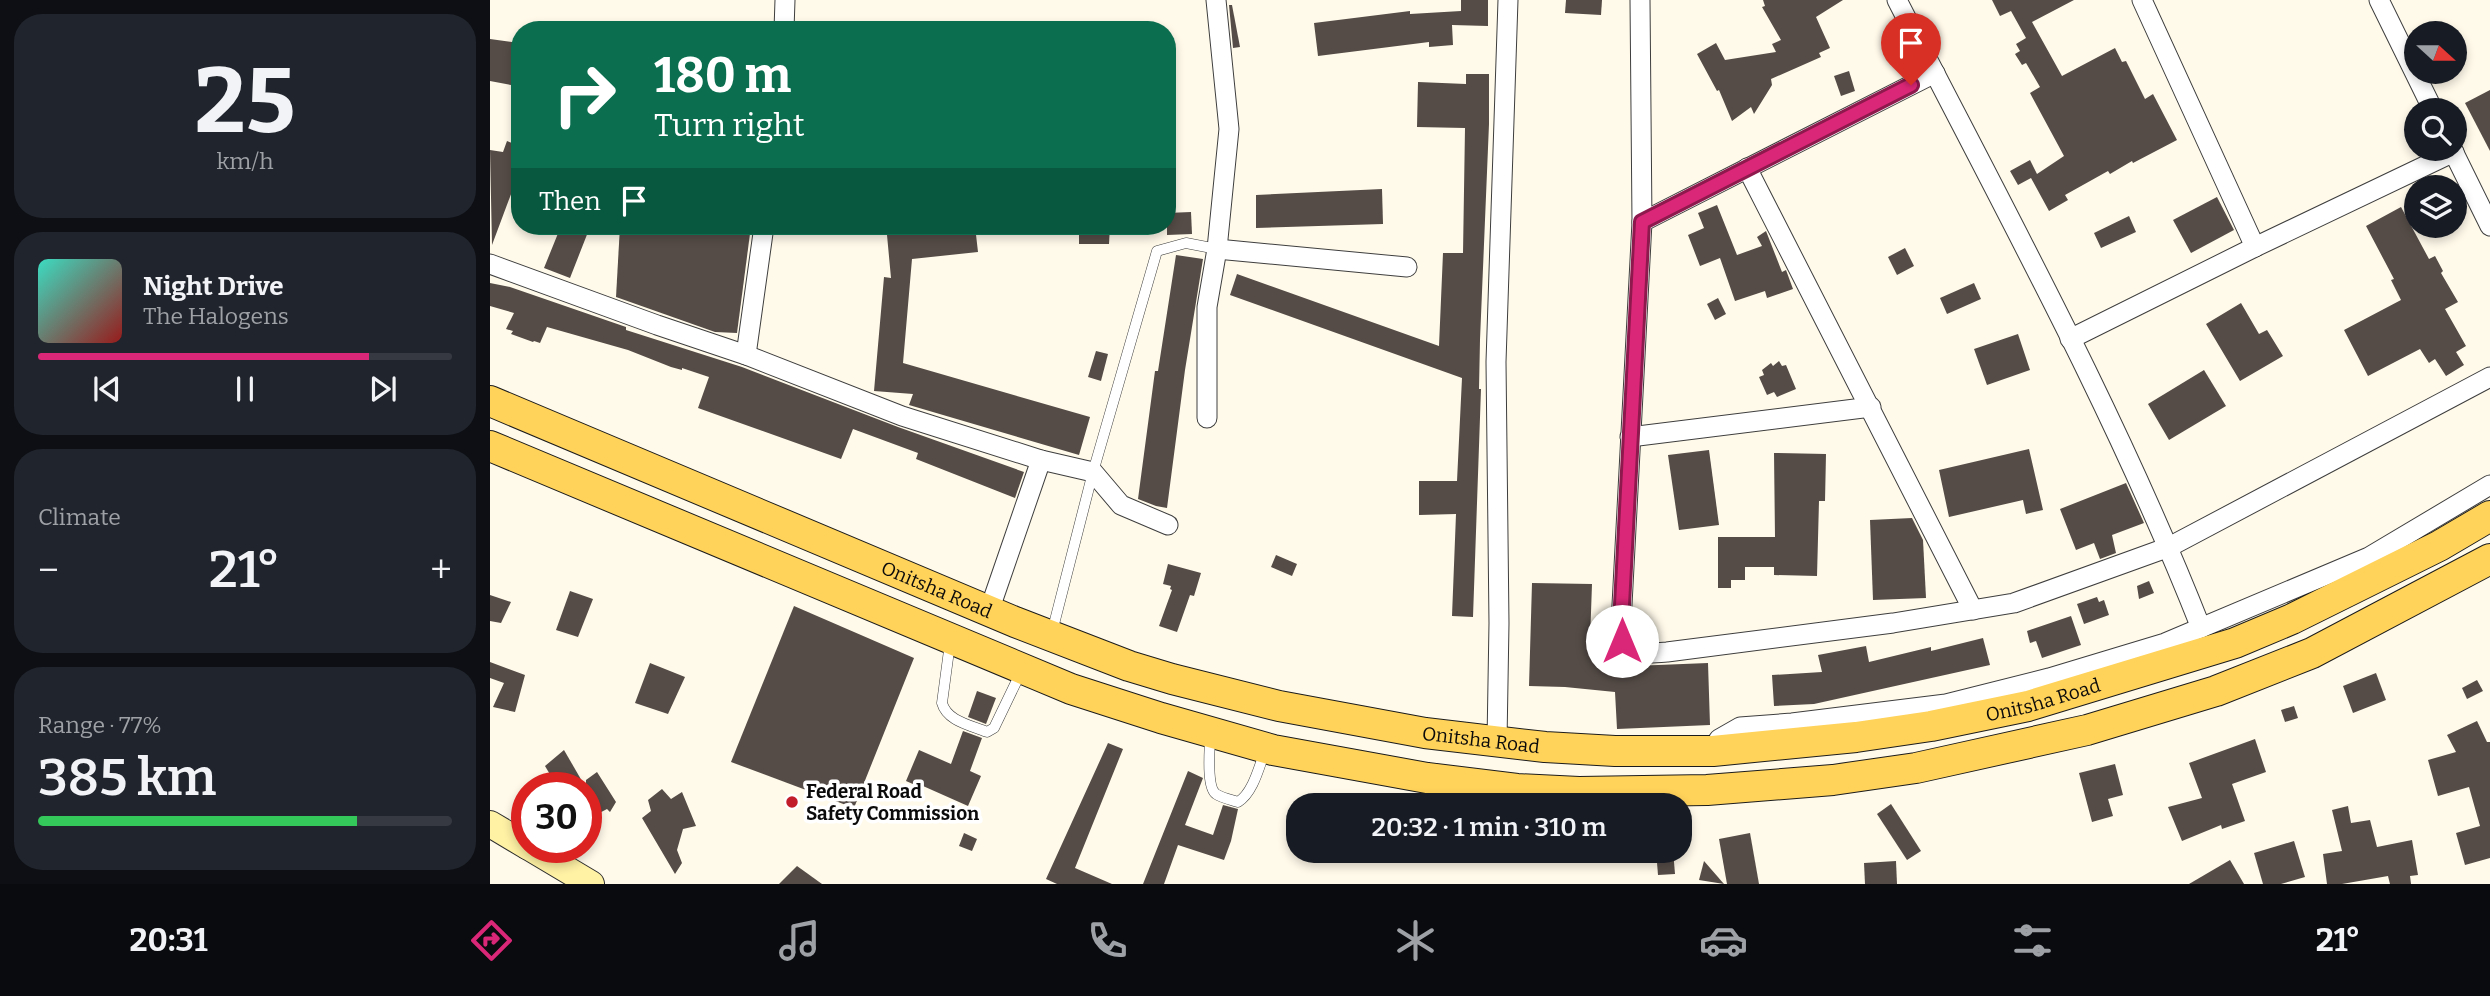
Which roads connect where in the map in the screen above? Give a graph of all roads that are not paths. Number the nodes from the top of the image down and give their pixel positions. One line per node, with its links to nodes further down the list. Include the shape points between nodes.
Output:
1 (785, 0): 8 (street)
2 (1216, 0): 18 (street, via 1229,129)
3 (1508, 0): 45 (street, via 1496,362)
4 (1640, 0): 14 (street)
5 (1897, 0): 9 (street)
6 (2142, 0): 17 (street)
7 (2379, 0): 10 (street)
8 (784, 21)
9 (1935, 74): 13 (street); 21 (street)
10 (2427, 98)
11 (2431, 161): 17 (street)
12 (2458, 161): 15 (street)
13 (1747, 168): 14 (street); 25 (street)
14 (1642, 222): 27 (street)
15 (2490, 226)
16 (763, 235): 22 (street)
17 (2255, 247): 21 (street)
18 (1217, 249): 20 (street); 26 (street, via 1207,307); 30 (lane, via 1186,243 1157,251)
19 (490, 264): 22 (street)
20 (1407, 267)
21 (2070, 339): 34 (street)
22 (746, 355): 29 (street, via 902,416)
23 (2490, 377): 34 (street)
24 (490, 401): 37 (main road, Onitsha Road)
25 (1871, 407): 27 (street); 36 (street)
26 (1207, 418)
27 (1630, 438): 36 (street, via 1621,624 1622,641 1629,649 1642,654 1667,652)
28 (490, 446): 40 (main road, Onitsha Road)
29 (1041, 460): 30 (street); 37 (street)
30 (1093, 472): 33 (street, via 1121,505); 39 (lane)
31 (2490, 485): 38 (street, via 2369,557)
32 (2490, 516): 47 (main road, Onitsha Road, via 2439,546 2235,643 2028,706 1856,737)
33 (1168, 525)
34 (2169, 547): 36 (street, via 2014,603); 38 (street)
35 (2490, 559): 46 (main road, Onitsha Road, via 2312,653 2216,691 2087,730 1916,768 1707,790 1579,792 1427,778)
36 (1973, 610)
37 (989, 611): 39 (main road, Onitsha Road)
38 (2201, 628): 47 (street, via 2049,678 1946,704 1740,727 1719,739)
39 (1051, 636): 42 (main road, Onitsha Road)
40 (951, 638): 41 (main road, Onitsha Road); 41 (lane, via 944,711 974,727 987,732 994,728)
41 (1023, 669): 43 (main road, Onitsha Road)
42 (1172, 679): 43 (main road); 45 (main road, Onitsha Road, via 1279,706 1425,733)
43 (1161, 718): 44 (main road, Onitsha Road)
44 (1210, 732): 46 (main road, Onitsha Road); 46 (lane, via 1213,790 1238,802 1252,783)
45 (1497, 741): 47 (main road, Onitsha Road, via 1615,751)
46 (1266, 748)
47 (1713, 751)
48 (490, 824): 49 (main road)
49 (511, 836)
50 (556, 863): 51 (main road)
51 (591, 884)

